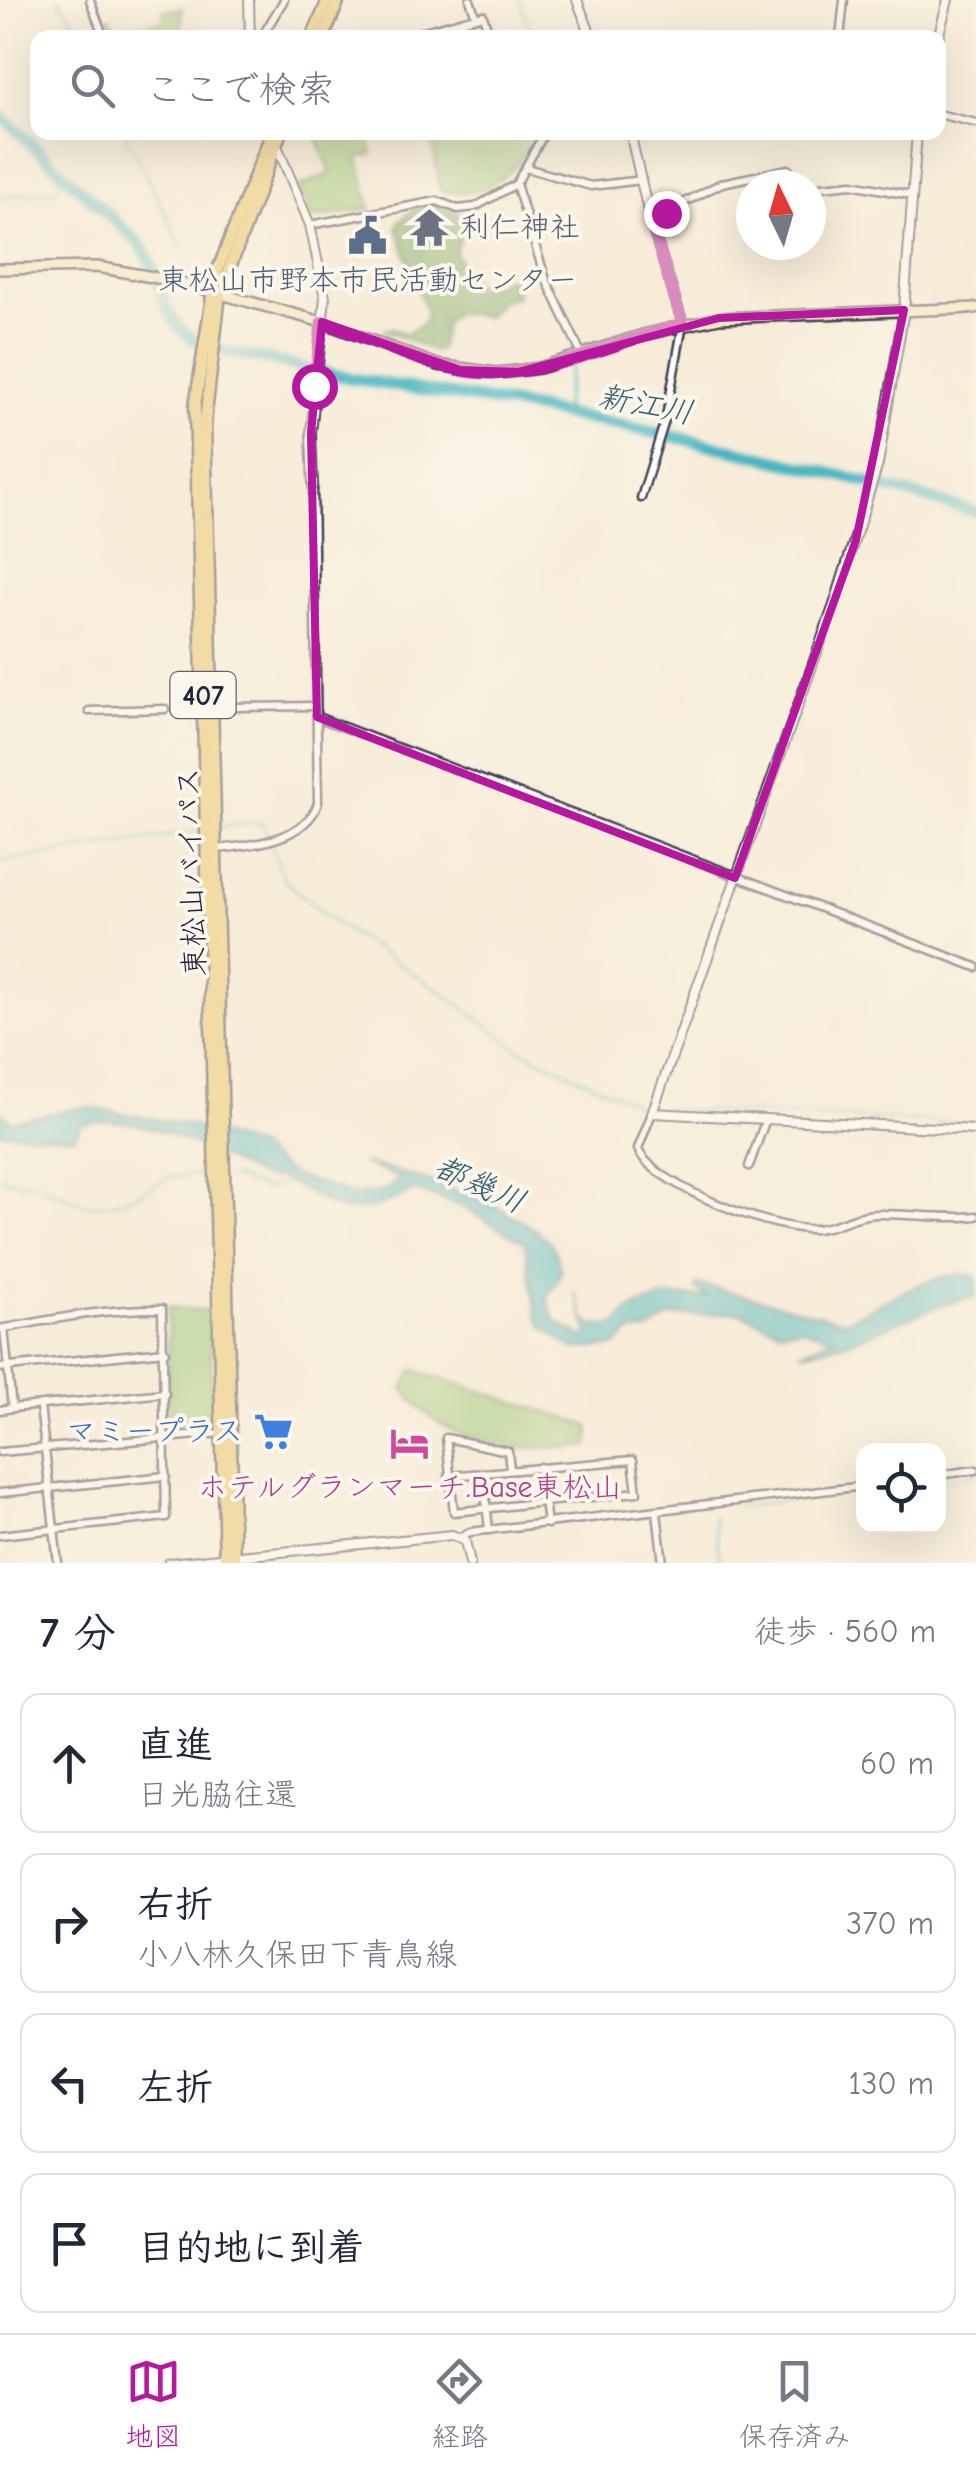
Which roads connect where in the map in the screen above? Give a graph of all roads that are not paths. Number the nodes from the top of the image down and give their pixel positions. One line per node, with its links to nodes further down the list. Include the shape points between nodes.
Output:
1 (90, 0): 11 (street)
2 (248, 0): 12 (street)
3 (284, 0): 13 (street)
4 (328, 0): 14 (highway)
5 (339, 0): 15 (highway)
6 (470, 0): 10 (street)
7 (577, 0): 18 (street)
8 (844, 0): 19 (street)
9 (948, 0): 20 (street)
10 (476, 18): 16 (street); 17 (street, via 485,16)
11 (101, 30)
12 (250, 30)
13 (266, 30)
14 (315, 30)
15 (326, 30)
16 (427, 30)
17 (488, 30)
18 (589, 30)
19 (841, 30)
20 (940, 30)
21 (946, 116): 22 (street)
22 (976, 123)
23 (272, 140): 37 (highway, 東松山バイパス / 407)
24 (276, 140): 35 (street)
25 (541, 140): 28 (street)
26 (632, 140): 30 (street)
27 (916, 140): 33 (street)
28 (526, 168): 30 (street, via 591,186); 31 (street)
29 (736, 179): 34 (street)
30 (643, 180): 34 (street)
31 (516, 184): 35 (street, via 475,207 458,209 437,200); 42 (street, via 545,277)
32 (826, 187): 33 (street, via 852,184)
33 (910, 195): 39 (street)
34 (650, 220): 41 (street)
35 (310, 225): 40 (street, via 325,297)
36 (0, 269): 37 (main road, via 81,266)
37 (216, 293): 40 (main road); 43 (highway, 東松山バイパス / 407)
38 (976, 308): 39 (main road)
39 (904, 310): 41 (main road, via 749,314); 52 (street, via 878,464)
40 (322, 322): 42 (main road, via 460,370 518,372); 44 (street)
41 (683, 324): 42 (main road); 45 (street, via 666,417)
42 (582, 355)
43 (205, 358): 51 (highway, 東松山バイパス / 407); 54 (highway, 東松山バイパス / 407, via 196,406)
44 (313, 486): 46 (street)
45 (641, 498)
46 (316, 706): 47 (street); 50 (street)
47 (236, 707)
48 (165, 709): 49 (street)
49 (89, 711)
50 (317, 718): 51 (street, via 316,810 280,836); 52 (street)
51 (216, 850): 54 (highway, 東松山バイパス / 407)
52 (735, 878): 53 (street); 55 (street)
53 (976, 966)
54 (217, 1037): 60 (highway, 東松山バイパス / 407)
55 (652, 1112): 56 (street); 59 (street, via 638,1150 646,1164 692,1192 772,1224 818,1230 878,1214)
56 (766, 1118): 57 (street); 58 (street)
57 (976, 1130)
58 (749, 1166)
59 (976, 1216)
60 (223, 1288): 68 (highway, 東松山バイパス / 407); 90 (highway, 東松山バイパス / 407)
61 (2, 1328): 62 (street, via 162,1309); 63 (street)
62 (165, 1351): 63 (street); 64 (street)
63 (4, 1368): 66 (street)
64 (165, 1393): 65 (street); 69 (street)
65 (40, 1406): 66 (street); 70 (street)
66 (12, 1408): 67 (street)
67 (0, 1410)
68 (222, 1433): 69 (street); 90 (highway, 東松山バイパス / 407)
69 (165, 1435): 70 (street); 77 (street)
70 (45, 1448): 71 (street); 80 (street)
71 (0, 1452)
72 (540, 1467): 73 (street); 82 (street); 82 (street, via 634,1460 636,1492)
73 (510, 1470): 75 (street); 78 (street, via 508,1451 446,1438)
74 (976, 1470): 76 (street)
75 (484, 1473): 78 (street); 83 (street)
76 (946, 1475)
77 (166, 1476): 80 (street); 86 (street, via 166,1516)
78 (449, 1476): 83 (street, via 454,1512)
79 (856, 1487): 84 (street)
80 (50, 1488): 81 (street); 86 (street)
81 (0, 1493)
82 (544, 1502): 83 (street); 85 (street)
83 (487, 1509): 87 (street)
84 (657, 1512): 85 (street); 94 (street)
85 (547, 1524): 87 (street)
86 (54, 1529): 88 (street); 91 (street)
87 (489, 1530): 89 (street)
88 (0, 1534)
89 (461, 1537): 90 (street); 93 (street)
90 (230, 1560): 92 (street)
91 (58, 1563)
92 (170, 1563)
93 (470, 1563)
94 (663, 1563)

